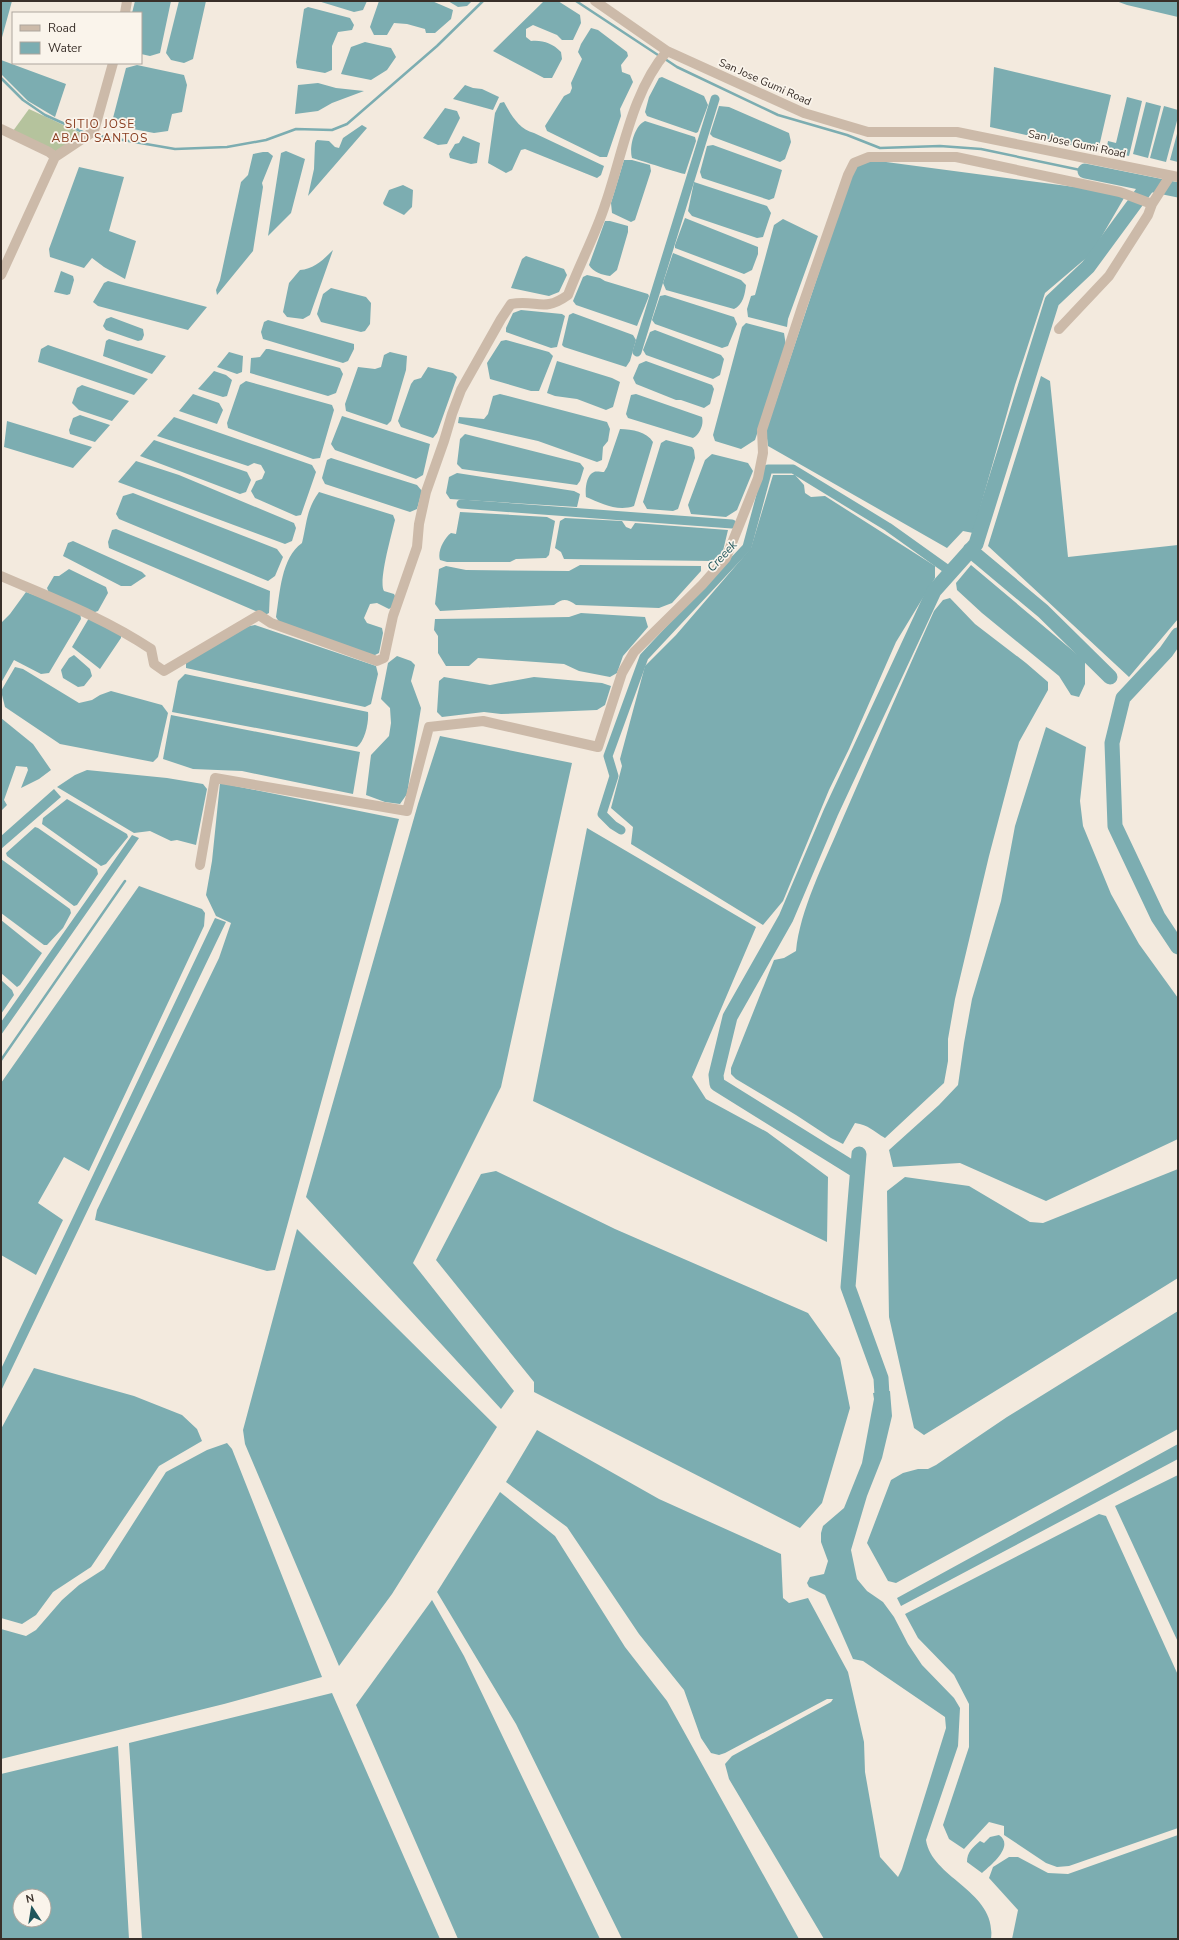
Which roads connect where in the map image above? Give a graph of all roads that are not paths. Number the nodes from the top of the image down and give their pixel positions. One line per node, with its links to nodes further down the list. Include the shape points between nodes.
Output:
1 (128, 1): 3 (street)
2 (595, 1): 4 (street, San Jose Gumi Road)
3 (125, 12)
4 (664, 55): 8 (street, San Jose Gumi Road, via 804,113 868,132 957,132); 12 (street, via 639,100 605,207 568,295 557,303 548,305 522,302 511,304 461,390 426,492 417,547 394,616 384,658 377,662 272,623 259,615 164,671 154,664 151,649 129,634)
5 (113, 64): 7 (street, via 91,134)
6 (1, 129): 7 (street)
7 (55, 157): 10 (street)
8 (1174, 176): 9 (street)
9 (1152, 204): 11 (street, via 1148,215 1109,276); 13 (street, via 1120,192 956,157 869,157 854,163 804,300 762,430 763,453 758,478 726,558 634,652 622,673 598,747 483,721 429,726 407,811 215,778)
10 (1, 275)
11 (1059, 329)
12 (1, 576)
13 (200, 865)

